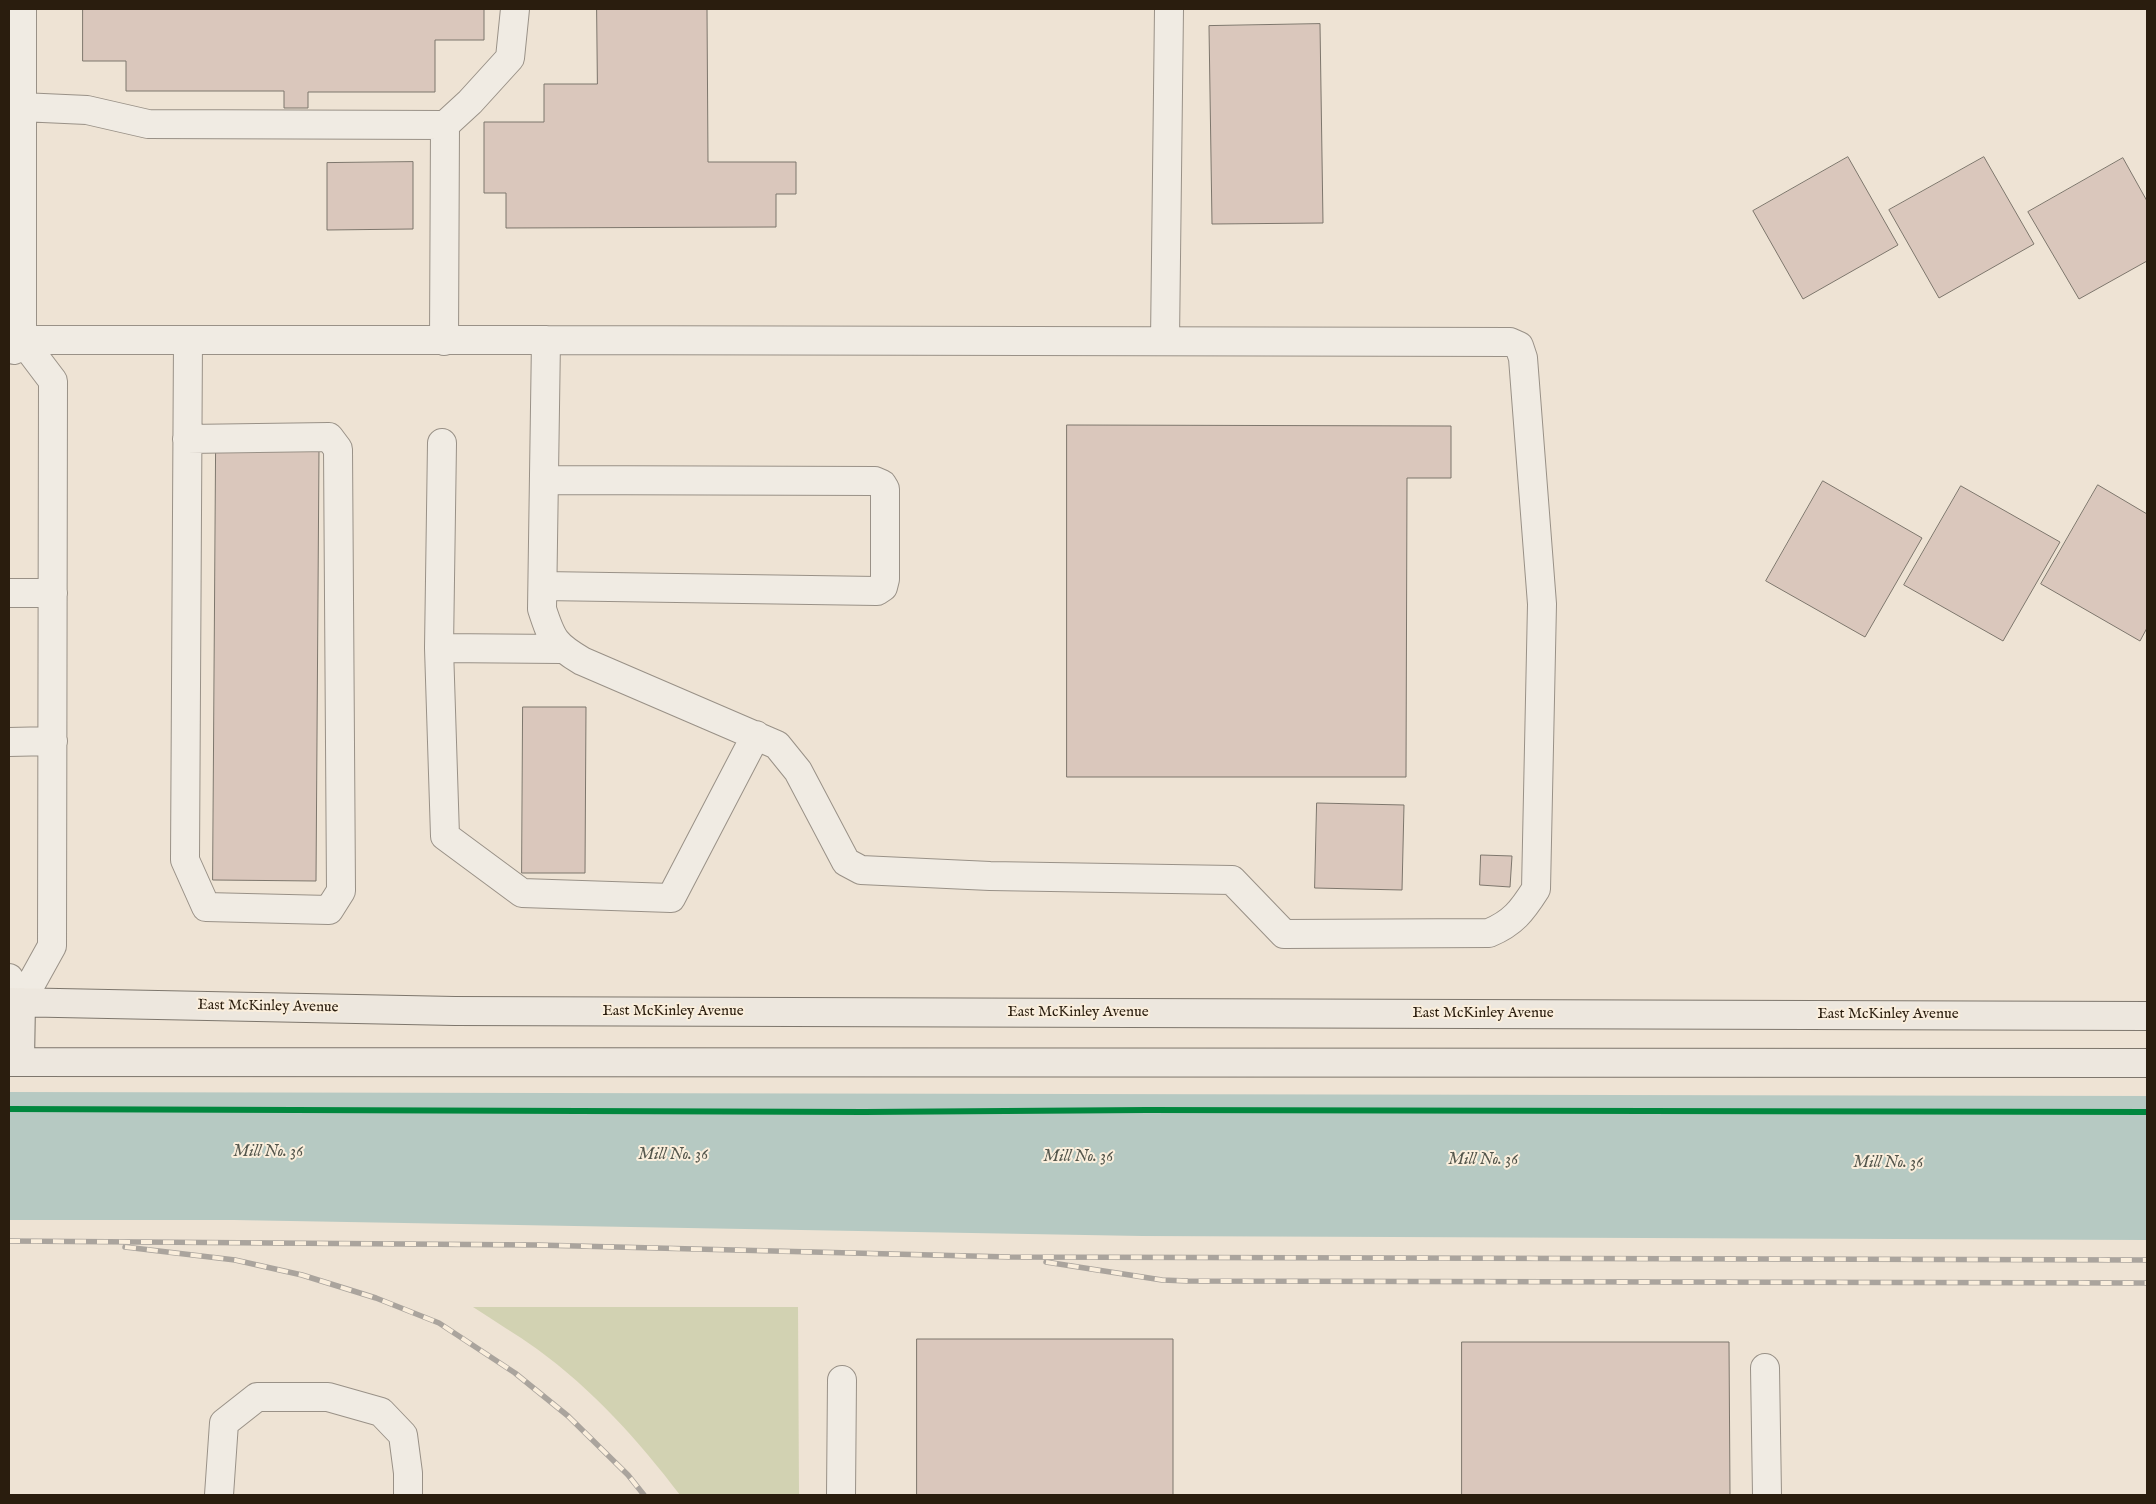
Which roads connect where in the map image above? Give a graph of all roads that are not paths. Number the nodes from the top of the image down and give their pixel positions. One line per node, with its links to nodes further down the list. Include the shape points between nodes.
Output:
1 (22, 9): 4 (lane)
2 (515, 9): 5 (lane, via 510,58)
3 (1169, 9): 8 (lane)
4 (21, 107): 5 (lane, via 87,110 148,124); 10 (lane)
5 (445, 125): 9 (lane)
6 (188, 340): 9 (lane); 10 (lane); 11 (lane)
7 (546, 340): 8 (lane); 9 (lane); 13 (lane)
8 (1164, 340): 19 (lane, via 1510,342 1519,346 1523,358 1542,604 1536,889 1519,914 1504,927 1489,933 1284,934 1232,880 990,876 861,870 846,862 798,771 777,745)
9 (444, 341)
10 (13, 346): 16 (lane, via 53,381)
11 (187, 439): 11 (lane, via 185,860 206,906 329,910 341,892 338,449 329,437)
12 (442, 444): 17 (lane)
13 (544, 480): 14 (lane); 14 (lane, via 875,481 885,489 885,579 878,591)
14 (543, 586): 18 (lane, via 542,610 549,631)
15 (9, 593): 16 (lane)
16 (53, 593): 20 (lane)
17 (439, 648): 18 (lane); 19 (lane, via 445,836 522,893 671,898)
18 (561, 649): 19 (lane, via 582,661)
19 (756, 735)
20 (53, 741): 21 (lane); 23 (lane, via 52,946)
21 (9, 742)
22 (9, 978): 23 (lane)
23 (15, 1002): 24 (main road, East McKinley Avenue, via 455,1011); 25 (main road)
24 (2147, 1016)
25 (14, 1062): 26 (main road)
26 (2147, 1063)
27 (1765, 1368): 32 (lane)
28 (842, 1380): 31 (lane)
29 (219, 1495): 30 (lane, via 224,1423 257,1397 328,1397 381,1412 403,1435)
30 (408, 1495)
31 (841, 1495)
32 (1767, 1495)

